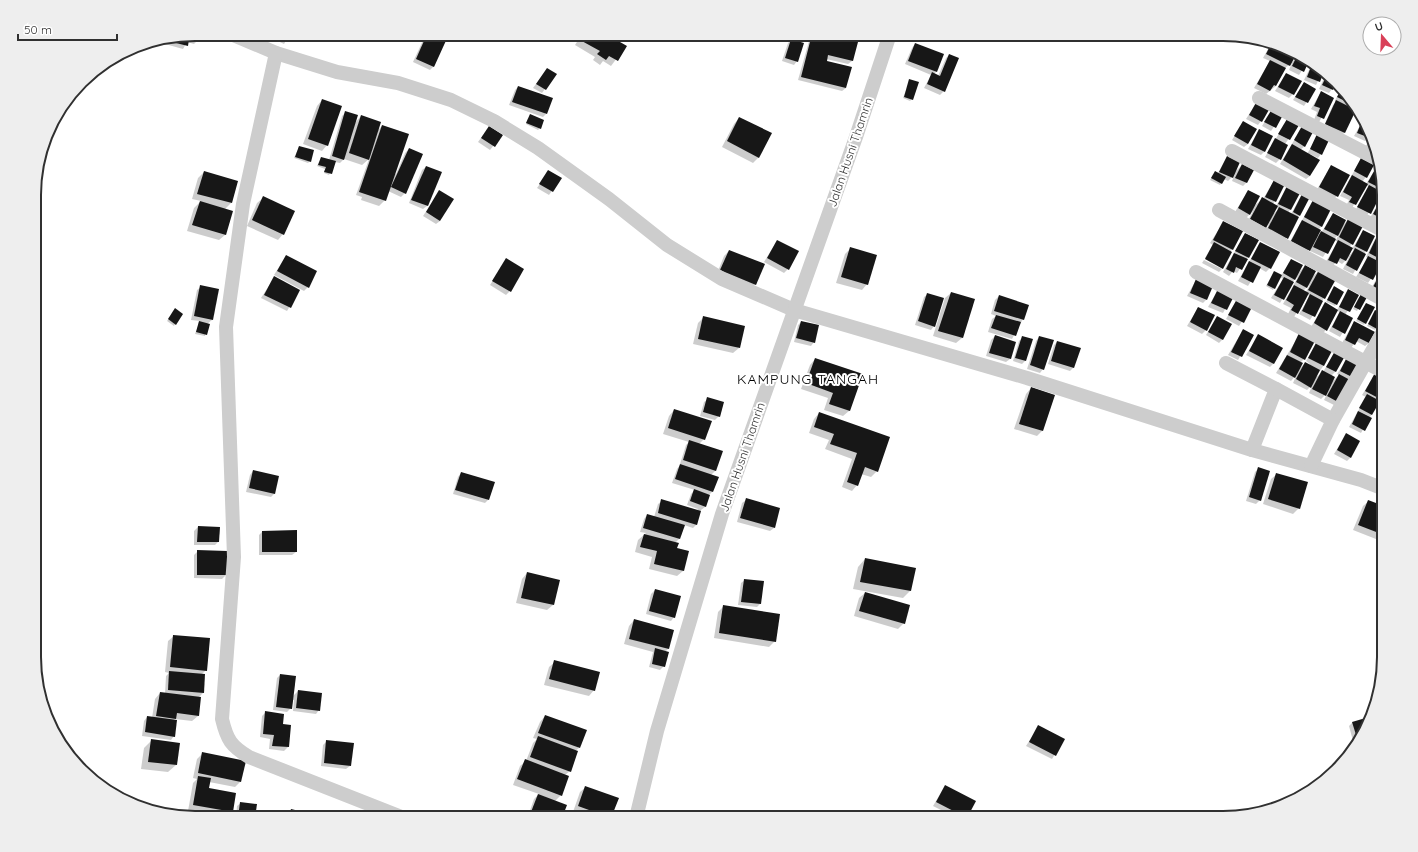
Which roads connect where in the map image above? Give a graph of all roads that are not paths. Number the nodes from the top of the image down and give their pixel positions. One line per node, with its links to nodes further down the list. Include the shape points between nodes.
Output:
1 (248, 41): 3 (street)
2 (888, 41): 11 (street, Jalan Husni Thamrin)
3 (276, 53): 11 (street, via 337,72 398,83 451,100 486,117 538,148 609,198 667,245 722,279); 21 (street, via 243,204 226,327 234,557 222,719 226,735 234,748 249,757)
4 (1259, 98): 6 (street)
5 (1232, 150): 8 (street)
6 (1372, 157)
7 (1219, 210): 10 (street)
8 (1377, 227)
9 (1196, 272): 14 (street)
10 (1377, 296)
11 (794, 310): 18 (street, via 1019,376); 22 (street, Jalan Husni Thamrin, via 722,514 657,731)
12 (1377, 343): 14 (street)
13 (1226, 363): 16 (street)
14 (1365, 364): 15 (street); 17 (street)
15 (1377, 369)
16 (1276, 388): 17 (street); 18 (street)
17 (1333, 420): 19 (street)
18 (1252, 450): 19 (street)
19 (1311, 466): 20 (street)
20 (1377, 487)
21 (386, 811)
22 (638, 811)

